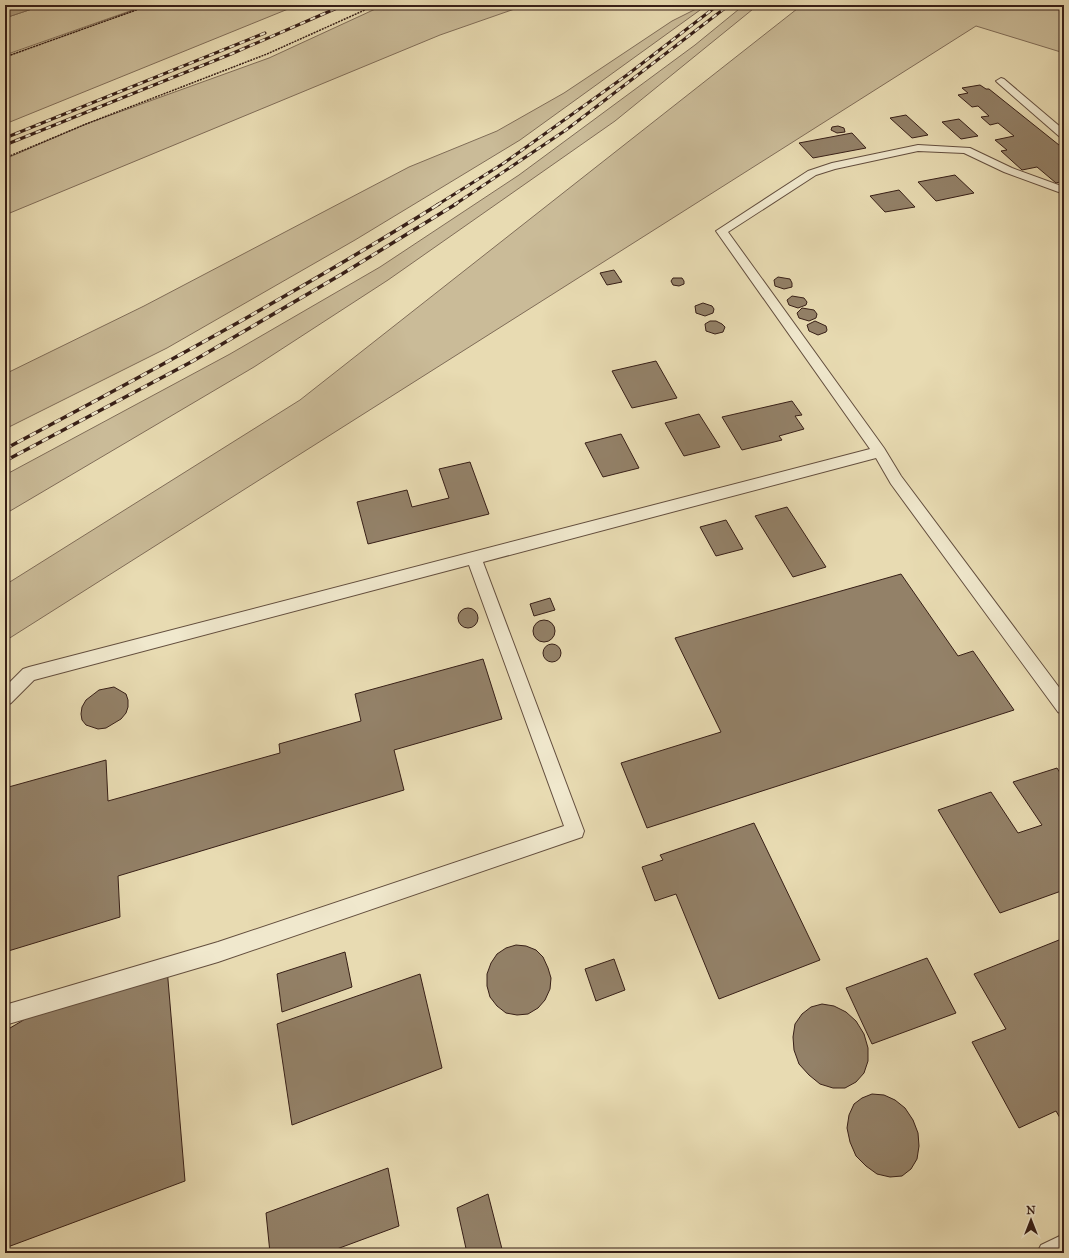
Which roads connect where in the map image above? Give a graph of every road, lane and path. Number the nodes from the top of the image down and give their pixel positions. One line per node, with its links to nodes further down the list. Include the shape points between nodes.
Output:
1 (150, 5): 3 (path)
2 (376, 5): 6 (path, via 267,54)
3 (5, 56)
4 (1001, 81): 5 (lane)
5 (1064, 135)
6 (5, 158)
7 (1064, 191): 8 (lane, via 1008,170 966,150 918,148 832,166 812,174 722,231)
8 (879, 452): 9 (lane); 11 (lane, via 896,480)
9 (474, 558): 10 (lane, via 30,674); 12 (lane, via 574,831 218,952)
10 (5, 698)
11 (1064, 707)
12 (5, 1015)
13 (1064, 1246): 14 (lane)
14 (1049, 1253)

